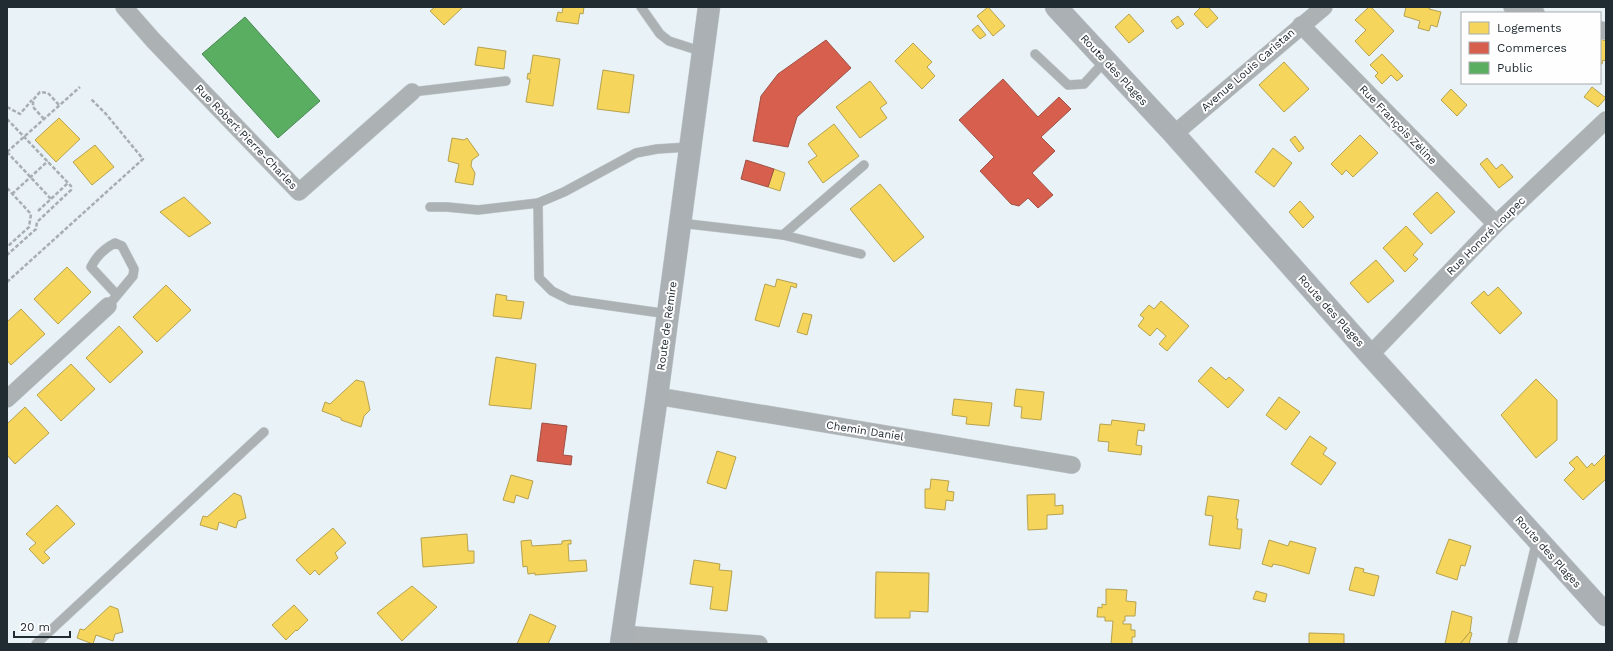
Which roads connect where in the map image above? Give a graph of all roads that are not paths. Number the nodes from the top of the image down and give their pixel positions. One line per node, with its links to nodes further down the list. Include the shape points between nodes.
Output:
1 (124, 7): 13 (street, Rue Robert Pierre-Charles, via 299,192)
2 (641, 7): 9 (lane, via 660,34 669,41)
3 (709, 7): 9 (street, Route de Rémire)
4 (1056, 7): 11 (street, Route des Plages)
5 (1324, 7): 8 (street, Avenue Louis Caristan)
6 (1512, 7): 7 (street)
7 (1532, 12)
8 (1301, 25): 15 (street, Avenue Louis Caristan); 21 (street, Rue François Zéline)
9 (703, 52): 16 (street, Route de Rémire)
10 (1035, 54): 11 (lane, via 1068,85 1084,84)
11 (1106, 60): 15 (street, Route des Plages)
12 (506, 81): 13 (lane)
13 (412, 92)
14 (1606, 120): 21 (street, Rue Honoré Loupec)
15 (1174, 134): 26 (street, Route des Plages)
16 (689, 147): 18 (lane, via 636,153 564,192); 20 (street, Route de Rémire)
17 (864, 165): 22 (lane)
18 (538, 203): 19 (lane, via 478,210); 25 (lane, via 539,278 552,291 570,300)
19 (430, 207)
20 (680, 223): 22 (lane); 25 (street, Route de Rémire)
21 (1496, 224): 26 (street, Rue Honoré Loupec)
22 (783, 235): 23 (lane)
23 (861, 254)
24 (112, 300): 24 (lane, via 133,276 134,269 122,246 115,242 94,260 91,267); 27 (street)
25 (668, 314): 28 (street, Route de Rémire)
26 (1370, 355): 31 (street, Route des Plages)
27 (10, 391)
28 (657, 396): 30 (street, Chemin Daniel); 33 (street, Route de Rémire)
29 (264, 432): 34 (lane)
30 (1072, 465)
31 (1537, 539): 32 (street, Route des Plages); 36 (lane)
32 (1606, 615)
33 (622, 639): 35 (street)
34 (36, 644)
35 (759, 644)
36 (1512, 644)

